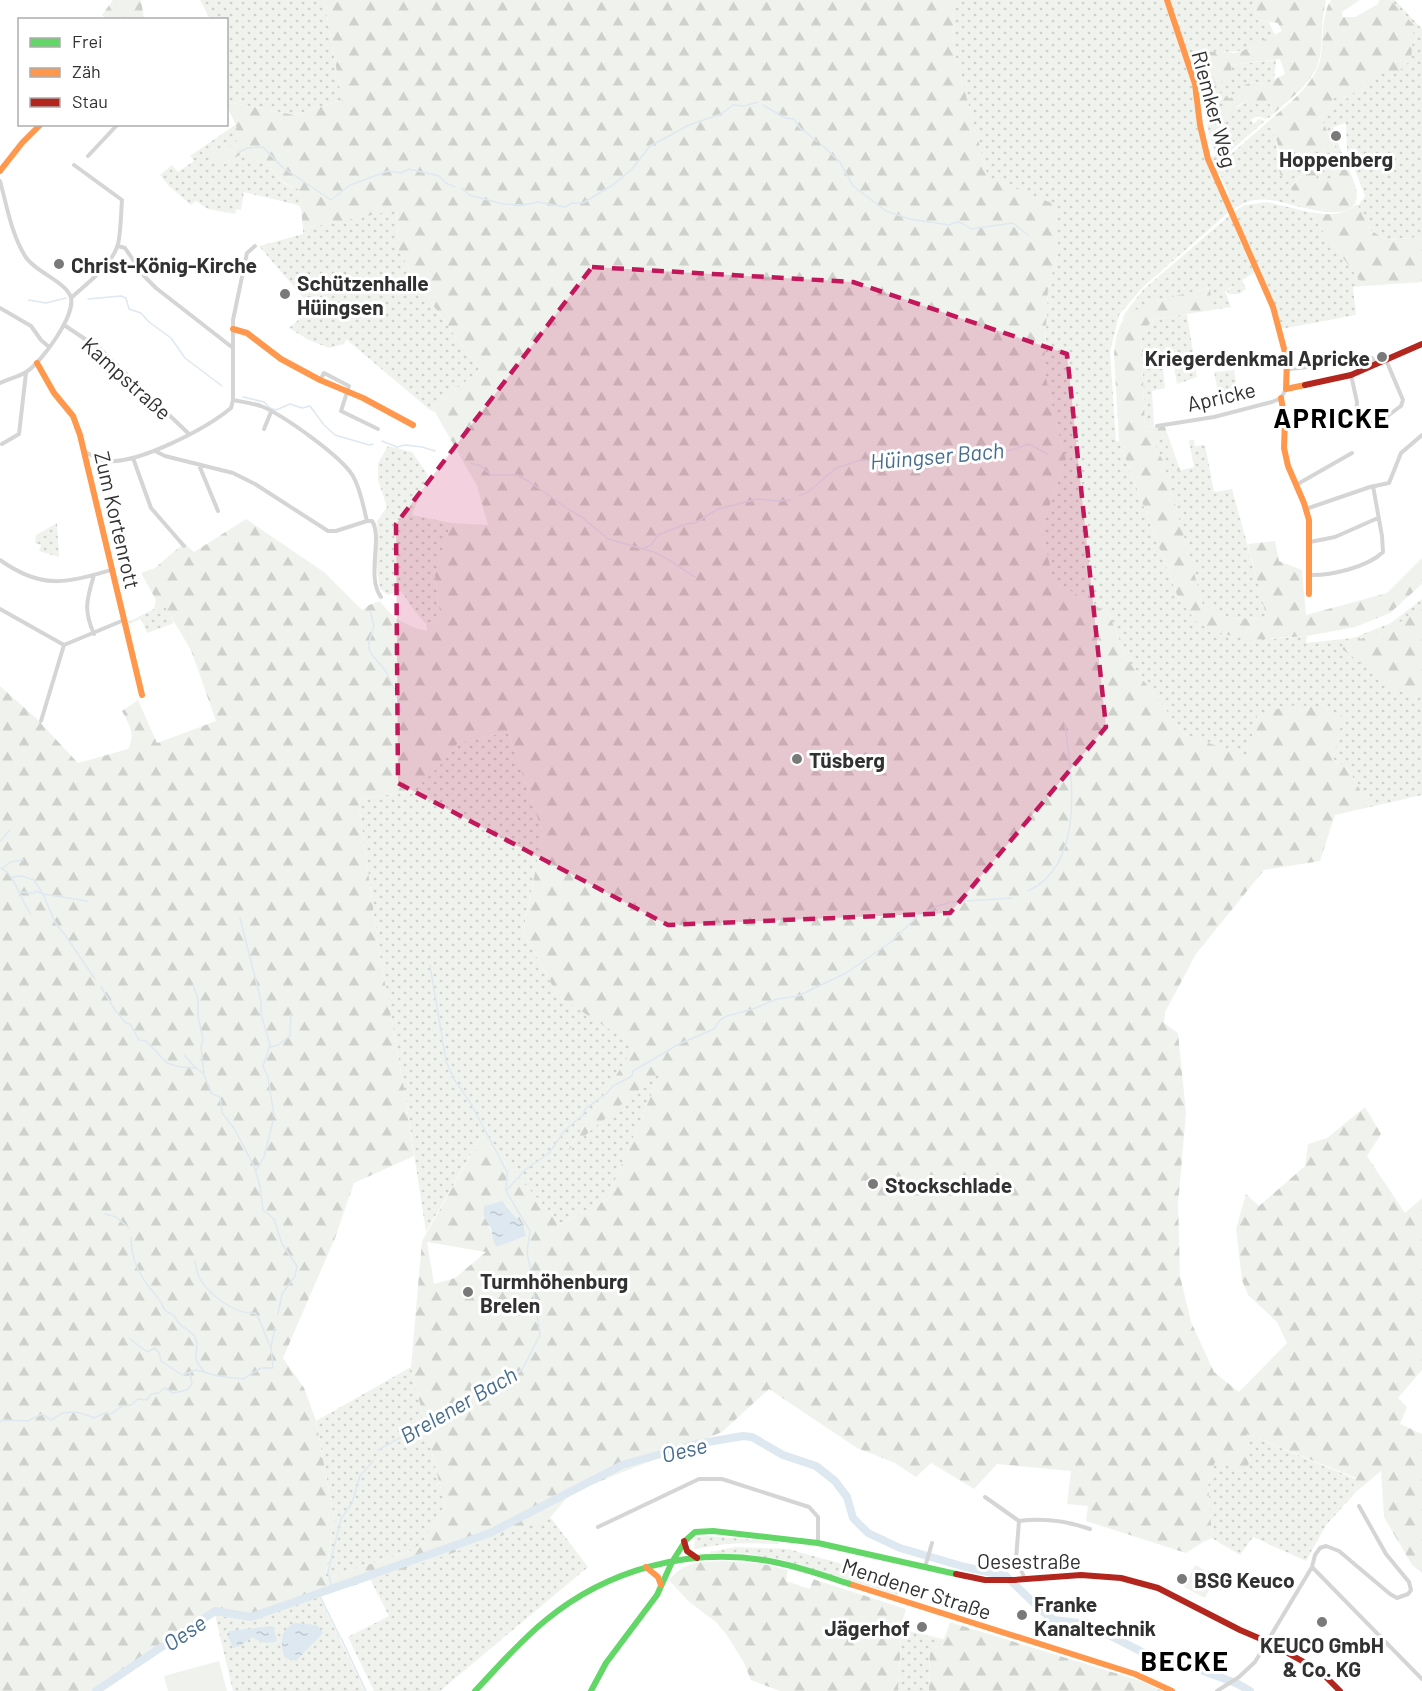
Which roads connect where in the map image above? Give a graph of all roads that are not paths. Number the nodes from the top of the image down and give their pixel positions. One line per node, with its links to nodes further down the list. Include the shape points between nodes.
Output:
1 (1167, 0): 10 (street, Riemker Weg, via 1195,84 1200,125 1212,170)
2 (39, 126): 6 (street)
3 (116, 126): 4 (street)
4 (88, 156)
5 (74, 165): 8 (street, via 122,200)
6 (0, 171)
7 (0, 181): 11 (street, via 12,225 27,259)
8 (118, 246): 11 (street); 17 (street, via 125,248 156,288)
9 (255, 246): 14 (street, via 247,253)
10 (1267, 290): 21 (street, Apricke)
11 (71, 298): 13 (street)
12 (0, 308): 16 (street, via 31,327)
13 (64, 325): 16 (street); 34 (street, Kampstraße, via 100,349)
14 (233, 329): 17 (street); 26 (street, via 247,333 281,359)
15 (1422, 344): 18 (street, Apricke)
16 (49, 347): 19 (street)
17 (233, 348): 28 (street)
18 (1386, 360): 20 (street, Apricke); 23 (street, via 1403,400 1401,406 1378,423 1356,422 1357,402)
19 (37, 363): 22 (street); 38 (street, Zum Kortenrott, via 73,416)
20 (1377, 364): 21 (street, via 1372,358 1361,358); 23 (street, Apricke)
21 (1288, 369): 25 (street, Apricke)
22 (26, 372): 24 (street); 36 (street, via 19,434)
23 (1351, 375): 25 (street, Apricke)
24 (0, 383)
25 (1286, 389): 27 (street, Apricke)
26 (347, 392): 30 (street); 33 (street, via 341,411)
27 (1281, 398): 31 (street, Apricke, via 1223,415); 42 (street, via 1284,448)
28 (233, 400): 29 (street); 34 (street, via 228,410)
29 (271, 412): 32 (street); 47 (street, via 342,462 359,488)
30 (413, 425)
31 (1158, 426)
32 (264, 429)
33 (378, 429)
34 (189, 434): 37 (street)
35 (1422, 435): 43 (street, via 1401,453 1389,483)
36 (2, 444)
37 (157, 451): 40 (street); 41 (street)
38 (86, 452): 40 (street, via 106,460); 51 (street, Zum Kortenrott)
39 (1352, 453): 42 (street)
40 (133, 458): 49 (street, via 151,508)
41 (199, 464): 45 (street); 47 (street, via 255,484 328,531)
42 (1296, 485): 44 (street)
43 (1372, 486): 44 (street); 46 (street)
44 (1306, 509): 48 (street)
45 (218, 511)
46 (1378, 518): 48 (street, via 1335,537); 53 (street, via 1383,552 1340,572)
47 (367, 521): 55 (street, via 372,521 375,530 374,559)
48 (1310, 542): 53 (street)
49 (184, 546)
50 (0, 561): 52 (street, via 50,582)
51 (111, 570): 52 (street); 57 (street, Zum Kortenrott)
52 (94, 575): 58 (street, via 86,606)
53 (1309, 575): 54 (street)
54 (1309, 594)
55 (381, 597)
56 (0, 609): 59 (street)
57 (124, 620): 58 (street); 60 (street, Zum Kortenrott)
58 (94, 634): 59 (street)
59 (64, 645): 61 (street)
60 (142, 695)
61 (41, 721)
62 (986, 1497): 64 (street)
63 (1359, 1506): 73 (street, via 1386,1554 1409,1582 1408,1594 1397,1598 1390,1594 1334,1548 1320,1548)
64 (1019, 1521): 66 (street, via 1036,1519); 75 (street, via 1016,1559)
65 (598, 1527): 68 (street, via 686,1484 699,1479 722,1479 810,1507 818,1517)
66 (1090, 1528)
67 (684, 1542): 68 (street, Oesestraße, via 696,1532 713,1531); 70 (street, via 687,1551); 71 (street)
68 (818, 1543): 74 (street, Oesestraße)
69 (932, 1543): 74 (street)
70 (698, 1558): 71 (street, Mendener Straße); 81 (street, Mendener Straße, via 736,1557 790,1565 1135,1674)
71 (672, 1562): 72 (street, Mendener Straße); 76 (street)
72 (646, 1567): 76 (street); 79 (street, Mendener Straße, via 601,1582 556,1611)
73 (1312, 1567): 77 (street); 78 (street)
74 (925, 1568): 75 (street, Oesestraße, via 985,1580)
75 (1025, 1579): 77 (street, Oesestraße, via 1081,1575 1130,1580 1158,1588)
76 (661, 1585): 80 (street)
77 (1268, 1642): 82 (street, via 1255,1662); 83 (street, Oesestraße, via 1320,1671)
78 (1422, 1679)
79 (476, 1691)
80 (591, 1691)
81 (1173, 1691)
82 (1217, 1691)
83 (1340, 1691)

